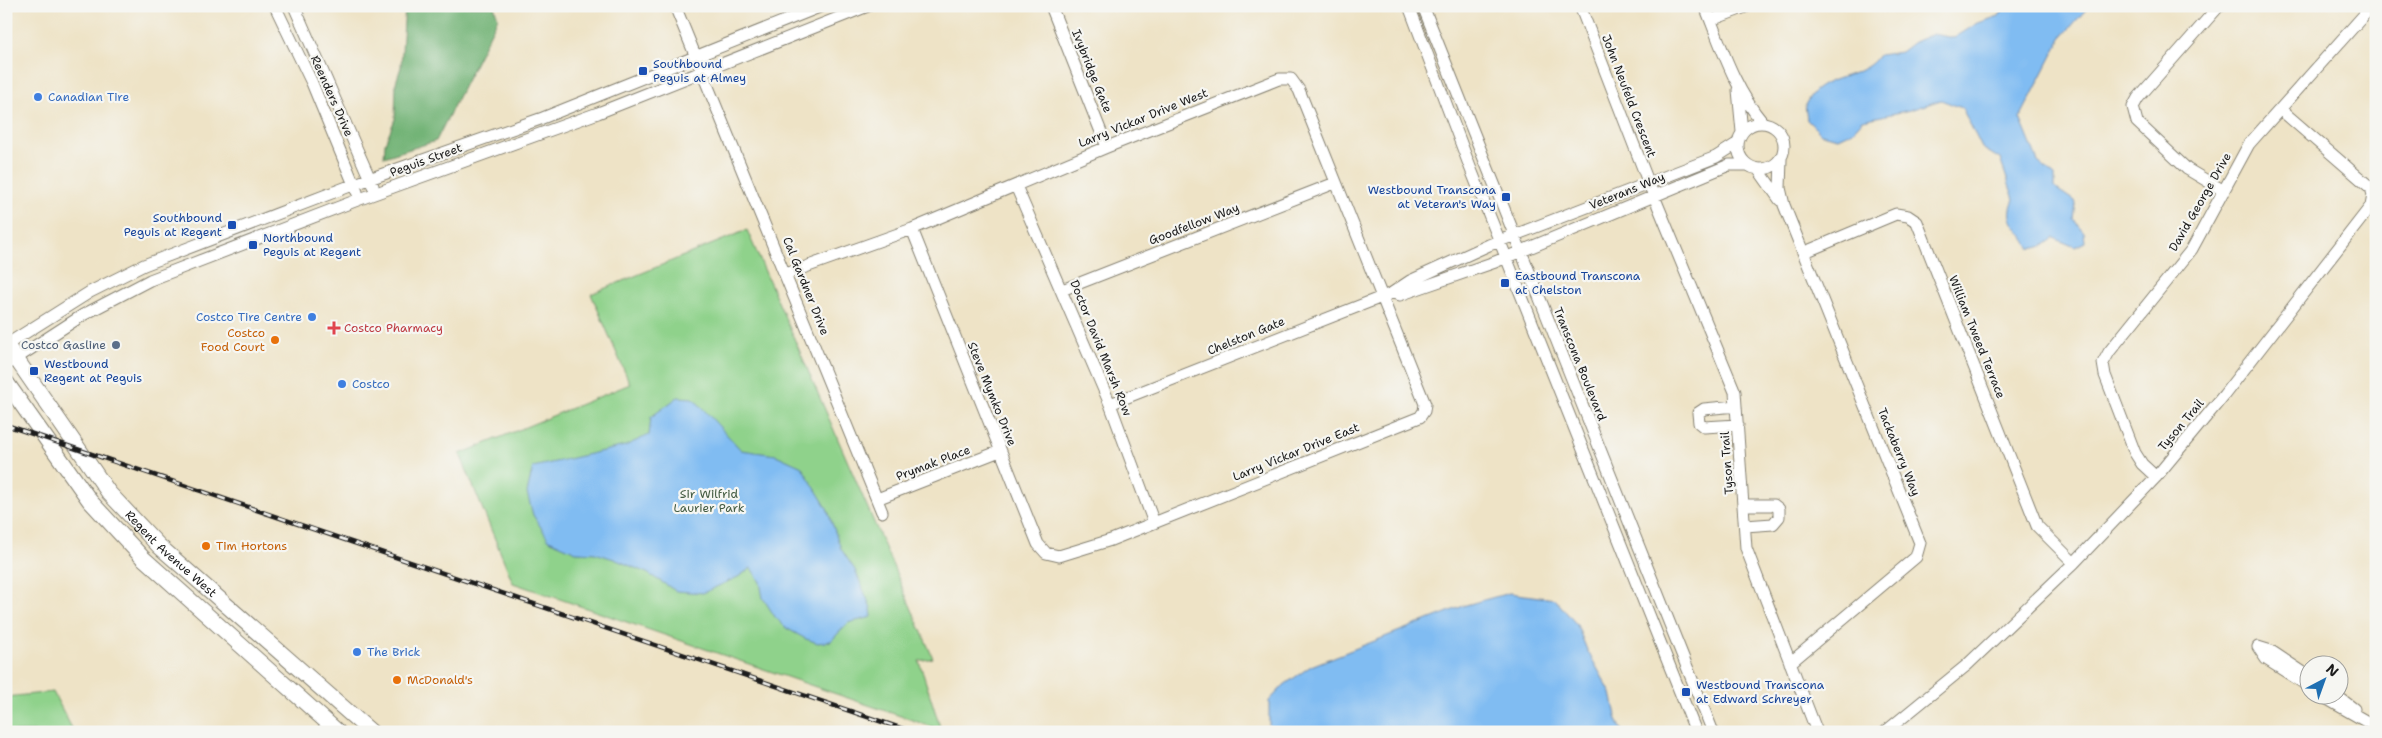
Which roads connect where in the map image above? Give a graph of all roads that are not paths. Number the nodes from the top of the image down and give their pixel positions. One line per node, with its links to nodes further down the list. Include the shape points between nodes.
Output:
1 (275, 6): 26 (street, Reenders Drive)
2 (294, 6): 24 (street, Reenders Drive)
3 (675, 6): 15 (street, Cal Gardner Drive)
4 (822, 6): 15 (street, Peguis Street)
5 (868, 6): 16 (street, Peguis Street)
6 (1051, 6): 21 (street, Ivybridge Gate)
7 (1409, 6): 36 (street)
8 (1423, 6): 35 (street, Transcona Boulevard)
9 (1580, 6): 27 (street, John Neufeld Crescent)
10 (1705, 6): 14 (street)
11 (1748, 6): 14 (street)
12 (2219, 6): 29 (street, via 2133,107 2137,122 2187,169)
13 (2372, 8): 18 (street, David George Drive)
14 (1711, 20): 17 (street)
15 (695, 57): 16 (street, Cal Gardner Drive); 24 (street, Peguis Street)
16 (701, 72): 30 (street, Peguis Street, via 554,130 410,179); 40 (street, Cal Gardner Drive)
17 (1736, 81): 19 (street); 20 (street)
18 (2281, 110): 29 (street, David George Drive, via 2250,144); 50 (street, Tyson Trail, via 2371,188 2374,194 2371,206)
19 (1763, 123): 20 (street, via 1751,125); 22 (street, via 1774,127 1782,136 1784,148)
20 (1740, 138): 23 (street, via 1739,155); 27 (street, Veterans Way, via 1716,157)
21 (1107, 147): 25 (street, Larry Vickar Drive West, via 1279,79 1291,79 1299,90); 28 (street, Larry Vickar Drive West)
22 (1781, 159): 23 (street, via 1771,168); 33 (street, via 1780,188)
23 (1752, 167): 31 (street, Veterans Way, via 1729,165); 33 (street)
24 (370, 180): 26 (street, Peguis Street); 30 (street, Reenders Drive)
25 (1335, 183): 41 (street, Goodfellow Way); 42 (street, Larry Vickar Drive West)
26 (355, 184): 32 (street, Reenders Drive); 43 (street, Peguis Street, via 115,278)
27 (1649, 184): 31 (street, John Neufeld Crescent); 35 (street, Veterans Way)
28 (1016, 186): 34 (street, Larry Vickar Drive West); 41 (street, Doctor David Marsh Row)
29 (2224, 192): 50 (street, David George Drive, via 2192,249 2103,363 2134,453)
30 (376, 194): 32 (street, Peguis Street)
31 (1654, 196): 37 (street, Veterans Way); 47 (street, Tyson Trail, via 1734,392)
32 (360, 198): 44 (street, Peguis Street, via 150,280 83,316)
33 (1784, 205): 38 (street, Tackaberry Way)
34 (912, 229): 40 (street, Larry Vickar Drive West); 49 (street, Steve Mymko Drive)
35 (1514, 235): 36 (street, Chelston Gate); 37 (street, Transcona Boulevard)
36 (1499, 241): 39 (street); 42 (street, Chelston Gate, via 1410,281)
37 (1520, 251): 39 (street, Chelston Gate); 69 (street, Transcona Boulevard)
38 (1805, 252): 57 (street, William Tweed Terrace, via 1896,214 1917,222 2037,526); 60 (street, Tackaberry Way, via 1920,543 1916,557)
39 (1506, 257): 42 (street, Chelston Gate, via 1400,295); 68 (street)
40 (786, 274): 51 (street, Cal Gardner Drive)
41 (1062, 290): 46 (street, Doctor David Marsh Row)
42 (1387, 295): 46 (street, Chelston Gate); 54 (street, Larry Vickar Drive East, via 1424,404 1420,417)
43 (6, 345): 44 (main road, Regent Avenue West)
44 (11, 362): 58 (main road, Regent Avenue West, via 110,493 159,546)
45 (6, 382): 59 (main road, Regent Avenue West, via 90,501 142,557)
46 (1110, 404): 54 (street, Doctor David Marsh Row)
47 (1736, 406): 48 (street, Tyson Trail); 48 (street, via 1704,409 1698,414 1704,427)
48 (1738, 425): 52 (street, Tyson Trail)
49 (1000, 451): 51 (street, Prymak Place); 56 (street, Steve Mymko Drive, via 1038,544 1046,553)
50 (2156, 477): 57 (street, Tyson Trail)
51 (877, 499): 53 (street, Cal Gardner Drive)
52 (1743, 505): 55 (street, Tyson Trail); 55 (street, via 1774,505 1779,509 1779,517 1773,524)
53 (882, 512)
54 (1154, 524): 56 (street, Larry Vickar Drive East)
55 (1744, 526): 60 (street, Tyson Trail, via 1746,548)
56 (1059, 556)
57 (2074, 564): 71 (street, Tyson Trail, via 1967,665)
58 (226, 604): 59 (main road); 67 (main road, Regent Avenue West)
59 (214, 620): 66 (main road, Regent Avenue West)
60 (1790, 663): 70 (street, Tyson Trail)
61 (2300, 670): 62 (street, via 2271,651 2258,647 2266,659)
62 (2300, 681)
63 (2340, 706): 65 (street)
64 (2349, 706): 65 (street)
65 (2371, 724)
66 (338, 732)
67 (371, 732)
68 (1696, 732)
69 (1713, 732)
70 (1817, 732)
71 (1885, 732)

